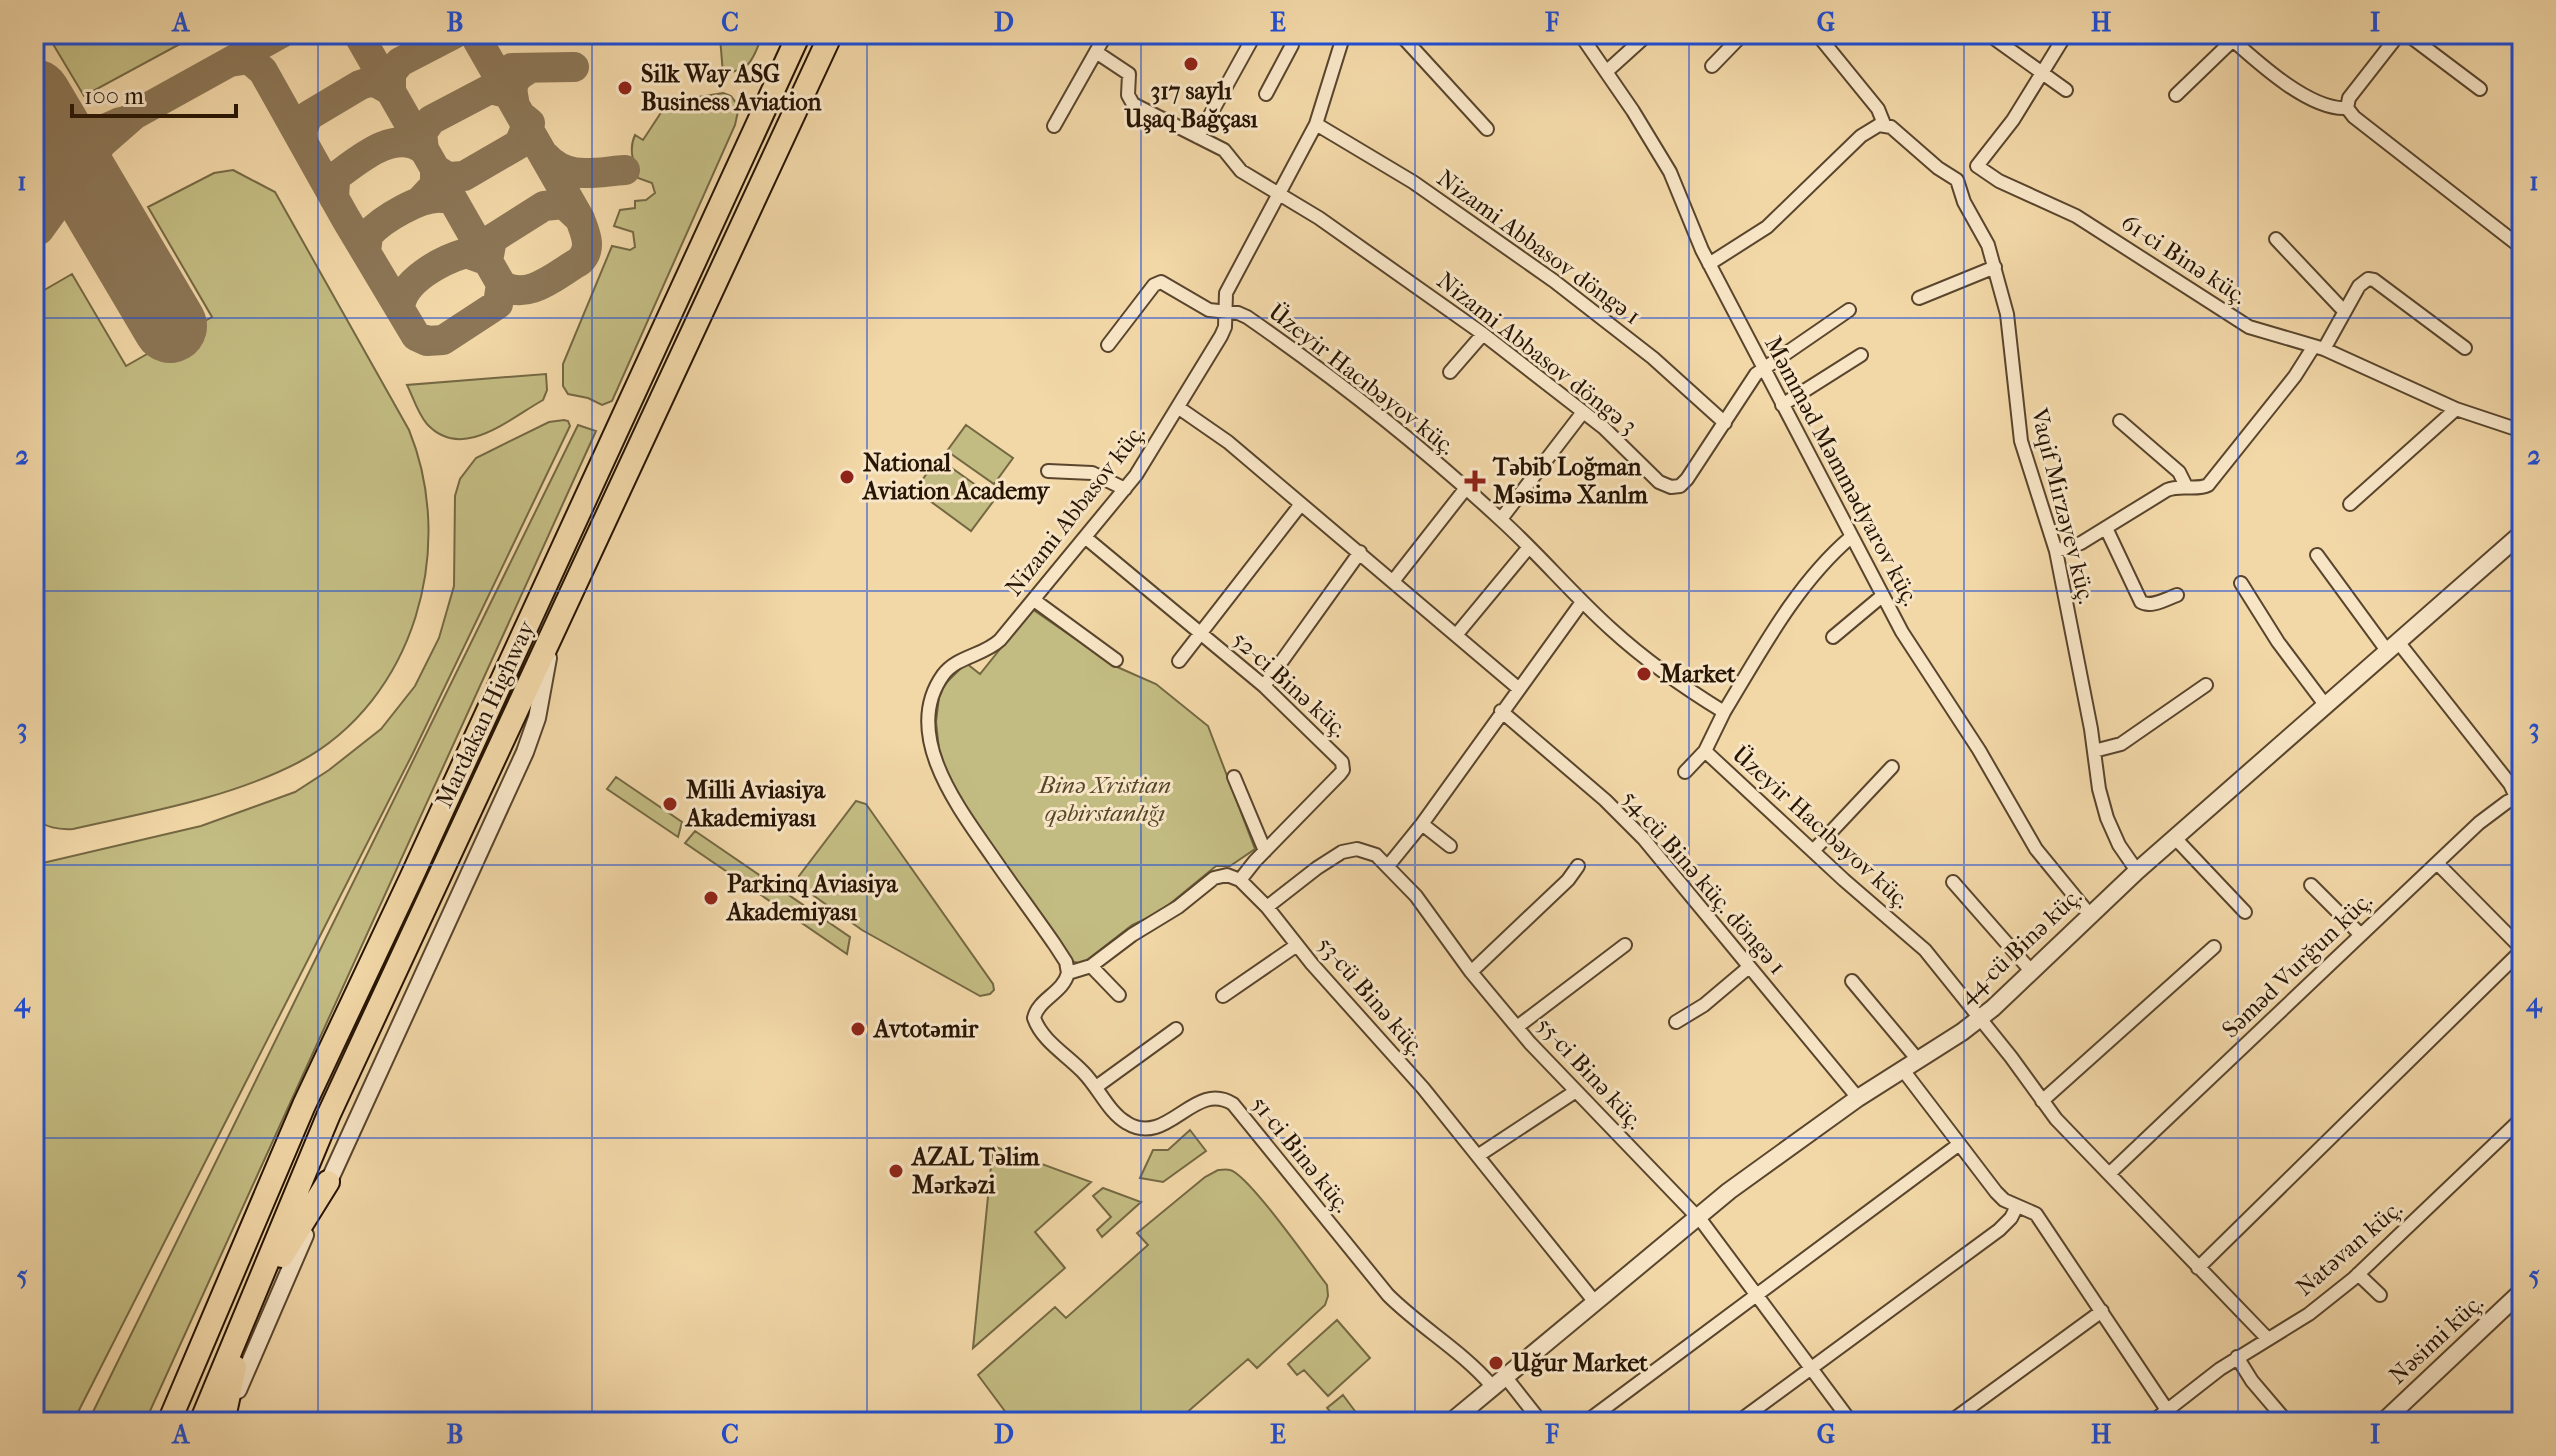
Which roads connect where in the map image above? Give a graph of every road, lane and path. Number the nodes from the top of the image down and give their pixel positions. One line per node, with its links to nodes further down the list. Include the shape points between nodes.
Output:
1 (799, 34): 155 (highway, Mardakan Highway, via 304,1105)
2 (831, 34): 72 (highway, Mardakan Highway)
3 (1106, 34): 17 (street)
4 (1255, 34): 30 (street)
5 (1289, 34): 23 (street, via 1292,45)
6 (1344, 34): 26 (street, Nizami Abbasov küç.)
7 (1400, 34): 29 (street)
8 (1580, 34): 20 (street, Məmməd Məmmədyarov küç.)
9 (1648, 34): 20 (street)
10 (1743, 34): 18 (street)
11 (1817, 34): 27 (street, via 1878,109)
12 (1988, 34): 19 (street)
13 (2066, 34): 19 (street)
14 (2399, 34): 25 (street, via 2349,98)
15 (2407, 34): 21 (street)
16 (2230, 37): 24 (street); 25 (street, via 2304,94 2329,107)
17 (1096, 52): 28 (street); 30 (street, Nizami Abbasov döngə 3, via 1129,74 1133,104)
18 (1712, 66)
19 (2043, 71): 22 (street); 31 (street)
20 (1606, 72): 36 (street, Məmməd Məmmədyarov küç., via 1670,172)
21 (2480, 89)
22 (2066, 90)
23 (1266, 94)
24 (2176, 95)
25 (2347, 108): 35 (street)
26 (1316, 124): 33 (street, Nizami Abbasov küç.); 54 (street, Nizami Abbasov döngə 1, via 1413,182 1554,281 1653,358)
27 (1884, 124): 32 (street); 36 (street, via 1861,136 1767,227)
28 (1054, 126)
29 (1487, 129)
30 (1198, 137): 33 (street, Nizami Abbasov döngə 3, via 1224,150 1241,171)
31 (1977, 166): 32 (street); 44 (street, 61-ci Binə küç., via 2076,216 2249,327)
32 (1957, 180): 37 (street, Vaqif Mirzəyev küç.)
33 (1278, 194): 41 (street, Nizami Abbasov küç., via 1226,293); 42 (street, Nizami Abbasov döngə 3)
34 (2276, 239): 40 (street)
35 (2522, 248)
36 (1709, 264): 47 (street, Məmməd Məmmədyarov küç.)
37 (1995, 267): 38 (street); 68 (street, Vaqif Mirzəyev küç., via 2013,354 2021,441)
38 (1919, 298)
39 (1849, 310): 47 (street, Nizami Abbasov döngə 3)
40 (2344, 311): 44 (street); 45 (street, via 2363,281 2374,280)
41 (1225, 312): 43 (street, Üzeyir Hacıbəyov küç., via 1209,310 1161,282); 50 (street, Nizami Abbasov küç., via 1221,336); 58 (street, Üzeyir Hacıbəyov küç., via 1247,317 1327,372)
42 (1483, 334): 48 (street); 52 (street, Nizami Abbasov döngə 3)
43 (1108, 345)
44 (2319, 348): 51 (street, 61-ci Binə küç.); 57 (street, via 2213,480 2204,487)
45 (2465, 348)
46 (1861, 355): 49 (street)
47 (1763, 368): 49 (street, Məmməd Məmmədyarov küç.); 54 (street, Nizami Abbasov döngə 3, via 1748,382)
48 (1450, 372)
49 (1782, 405): 65 (street, Məmməd Məmmədyarov küç.)
50 (1179, 408): 59 (street, Nizami Abbasov küç.); 60 (street, via 1210,427)
51 (2456, 409): 55 (street, 61-ci Binə küç.); 61 (street)
52 (1583, 412): 54 (street, Nizami Abbasov döngə 3, via 1671,487 1687,479); 62 (street)
53 (2120, 421): 57 (street, via 2179,472)
54 (1725, 423)
55 (2522, 431)
56 (1048, 471): 59 (street, via 1092,473)
57 (2186, 486): 63 (street, via 2167,490)
58 (1466, 488): 62 (street, Üzeyir Hacıbəyov küç.); 71 (street)
59 (1125, 489): 66 (street, Nizami Abbasov küç.)
60 (1301, 504): 69 (street); 79 (street)
61 (2350, 504)
62 (1501, 519): 67 (street, Üzeyir Hacıbəyov küç.)
63 (2106, 528): 68 (street); 74 (street, via 2141,602 2152,604)
64 (2522, 533): 81 (street, 44-cü Binə küç.)
65 (1851, 537): 75 (street, Məmməd Məmmədyarov küç.); 89 (street, via 1801,591)
66 (1086, 538): 76 (street, Nizami Abbasov küç.); 79 (street, 52-ci Binə küç.)
67 (1529, 547): 77 (street, Üzeyir Hacıbəyov küç.); 78 (street)
68 (2056, 551): 91 (street, Vaqif Mirzəyev küç.)
69 (1360, 552): 71 (street); 85 (street)
70 (2317, 555): 81 (street)
71 (1394, 580): 78 (street)
72 (576, 583): 138 (street, via 548,660 525,752); 148 (highway, Mardakan Highway, via 329,1114)
73 (2241, 583): 87 (street)
74 (2177, 595)
75 (1882, 596): 80 (street); 110 (street, Məmməd Məmmədyarov küç., via 2030,840)
76 (1034, 600): 82 (street); 120 (street, Nizami Abbasov küç., via 995,645 947,670 930,711 931,747 946,787 1055,945)
77 (1582, 602): 86 (street); 89 (street, Üzeyir Hacıbəyov küç., via 1668,677)
78 (1457, 634): 86 (street)
79 (1202, 635): 83 (street); 85 (street, 52-ci Binə küç.)
80 (1833, 637)
81 (2393, 647): 87 (street, 44-cü Binə küç.); 95 (street)
82 (1116, 660)
83 (1179, 661)
84 (2206, 685): 91 (street, via 2121,744)
85 (1264, 686): 99 (street, 52-ci Binə küç., via 1343,766)
86 (1518, 688): 88 (street)
87 (2326, 706): 97 (street, 44-cü Binə küç.)
88 (1501, 711): 96 (street); 117 (street, 54-cü Binə küç. döngə 1, via 1643,838)
89 (1724, 712): 90 (street, Üzeyir Hacıbəyov küç.)
90 (1705, 751): 93 (street); 100 (street, Üzeyir Hacıbəyov küç.)
91 (2094, 751): 104 (street, Vaqif Mirzəyev küç., via 2107,818)
92 (1892, 767): 100 (street)
93 (1685, 772)
94 (1234, 777): 99 (street)
95 (2519, 796): 101 (street, Səməd Vurğun küç., via 2479,823)
96 (1422, 824): 98 (street); 102 (street)
97 (2175, 838): 104 (street, 44-cü Binə küç.); 109 (street)
98 (1450, 846)
99 (1265, 851): 105 (street, 52-ci Binə küç.)
100 (1813, 851): 124 (street, Üzeyir Hacıbəyov küç., via 1925,950)
101 (2437, 863): 111 (street, Səməd Vurğun küç.); 115 (street)
102 (1388, 866): 108 (street, 55-ci Binə küç., via 1365,849 1342,852); 118 (street, 55-ci Binə küç.)
103 (1578, 866): 118 (street)
104 (2137, 871): 110 (street, 44-cü Binə küç.)
105 (1240, 880): 108 (street, 53-cü Binə küç.); 116 (street, via 1214,878)
106 (1953, 882): 119 (street)
107 (2311, 885): 111 (street)
108 (1267, 907): 112 (street, 53-cü Binə küç.)
109 (2245, 912)
110 (2090, 915): 119 (street, 44-cü Binə küç.)
111 (2361, 935): 137 (street, Səməd Vurğun küç.)
112 (1297, 945): 123 (street); 136 (street, 53-cü Binə küç.)
113 (1625, 945): 126 (street)
114 (2214, 947): 133 (street)
115 (2522, 950): 141 (street)
116 (1091, 966): 120 (street); 122 (street)
117 (1749, 967): 125 (street); 132 (street, 54-cü Binə küç. döngə 1)
118 (1471, 972): 126 (street, 55-ci Binə küç.)
119 (2032, 972): 124 (street, 44-cü Binə küç.)
120 (1068, 973): 130 (street, 51-ci Binə küç., via 1034,1018 1043,1035)
121 (1852, 981): 128 (street)
122 (1119, 995)
123 (1223, 996)
124 (1980, 1019): 128 (street, 44-cü Binə küç.); 133 (street, Üzeyir Hacıbəyov küç.)
125 (1676, 1022)
126 (1517, 1027): 131 (street, 55-ci Binə küç.)
127 (1176, 1029): 130 (street)
128 (1918, 1060): 129 (street, 44-cü Binə küç.)
129 (1903, 1070): 132 (street, 44-cü Binə küç.); 135 (street)
130 (1096, 1087): 152 (street, 51-ci Binə küç., via 1118,1116 1147,1130 1208,1098 1233,1104 1388,1295)
131 (1576, 1091): 136 (street); 140 (street, 55-ci Binə küç.)
132 (1858, 1098): 140 (street, 44-cü Binə küç.)
133 (2042, 1101): 137 (street, Üzeyir Hacıbəyov küç.)
134 (2522, 1118): 142 (street, Natəvan küç.)
135 (1958, 1145): 139 (street, via 1996,1192); 144 (street)
136 (1479, 1155): 146 (street, 53-cü Binə küç.)
137 (2109, 1174): 141 (street, Üzeyir Hacıbəyov küç.)
138 (328, 1182): 148 (highway); 157 (street)
139 (2017, 1206): 147 (street, via 2036,1214); 151 (street, via 1999,1230)
140 (1697, 1216): 144 (street, 55-ci Binə küç.); 146 (street, 44-cü Binə küç.)
141 (2198, 1268): 149 (street, Üzeyir Hacıbəyov küç.)
142 (2358, 1274): 145 (street); 149 (street, Natəvan küç., via 2309,1314)
143 (2522, 1291): 166 (street, Nəsimi küç.)
144 (1758, 1295): 151 (street, 55-ci Binə küç.); 160 (street)
145 (2380, 1295)
146 (1594, 1301): 152 (street, 44-cü Binə küç.)
147 (2102, 1311): 153 (street); 163 (street)
148 (248, 1312): 156 (highway, Mardakan Highway); 157 (highway)
149 (2267, 1338): 150 (street, Natəvan küç.)
150 (2237, 1357): 153 (street, Natəvan küç.); 165 (street)
151 (1811, 1367): 161 (street); 162 (street, 55-ci Binə küç.)
152 (1498, 1381): 158 (street, 44-cü Binə küç.); 159 (street)
153 (2167, 1410): 164 (street, Natəvan küç.)
154 (2522, 1414): 167 (street)
155 (169, 1422)
156 (201, 1422)
157 (226, 1422)
158 (1451, 1422)
159 (1541, 1422)
160 (1586, 1422)
161 (1738, 1422)
162 (1851, 1422)
163 (1950, 1422)
164 (2152, 1422)
165 (2287, 1422)
166 (2383, 1422)
167 (2513, 1422)

